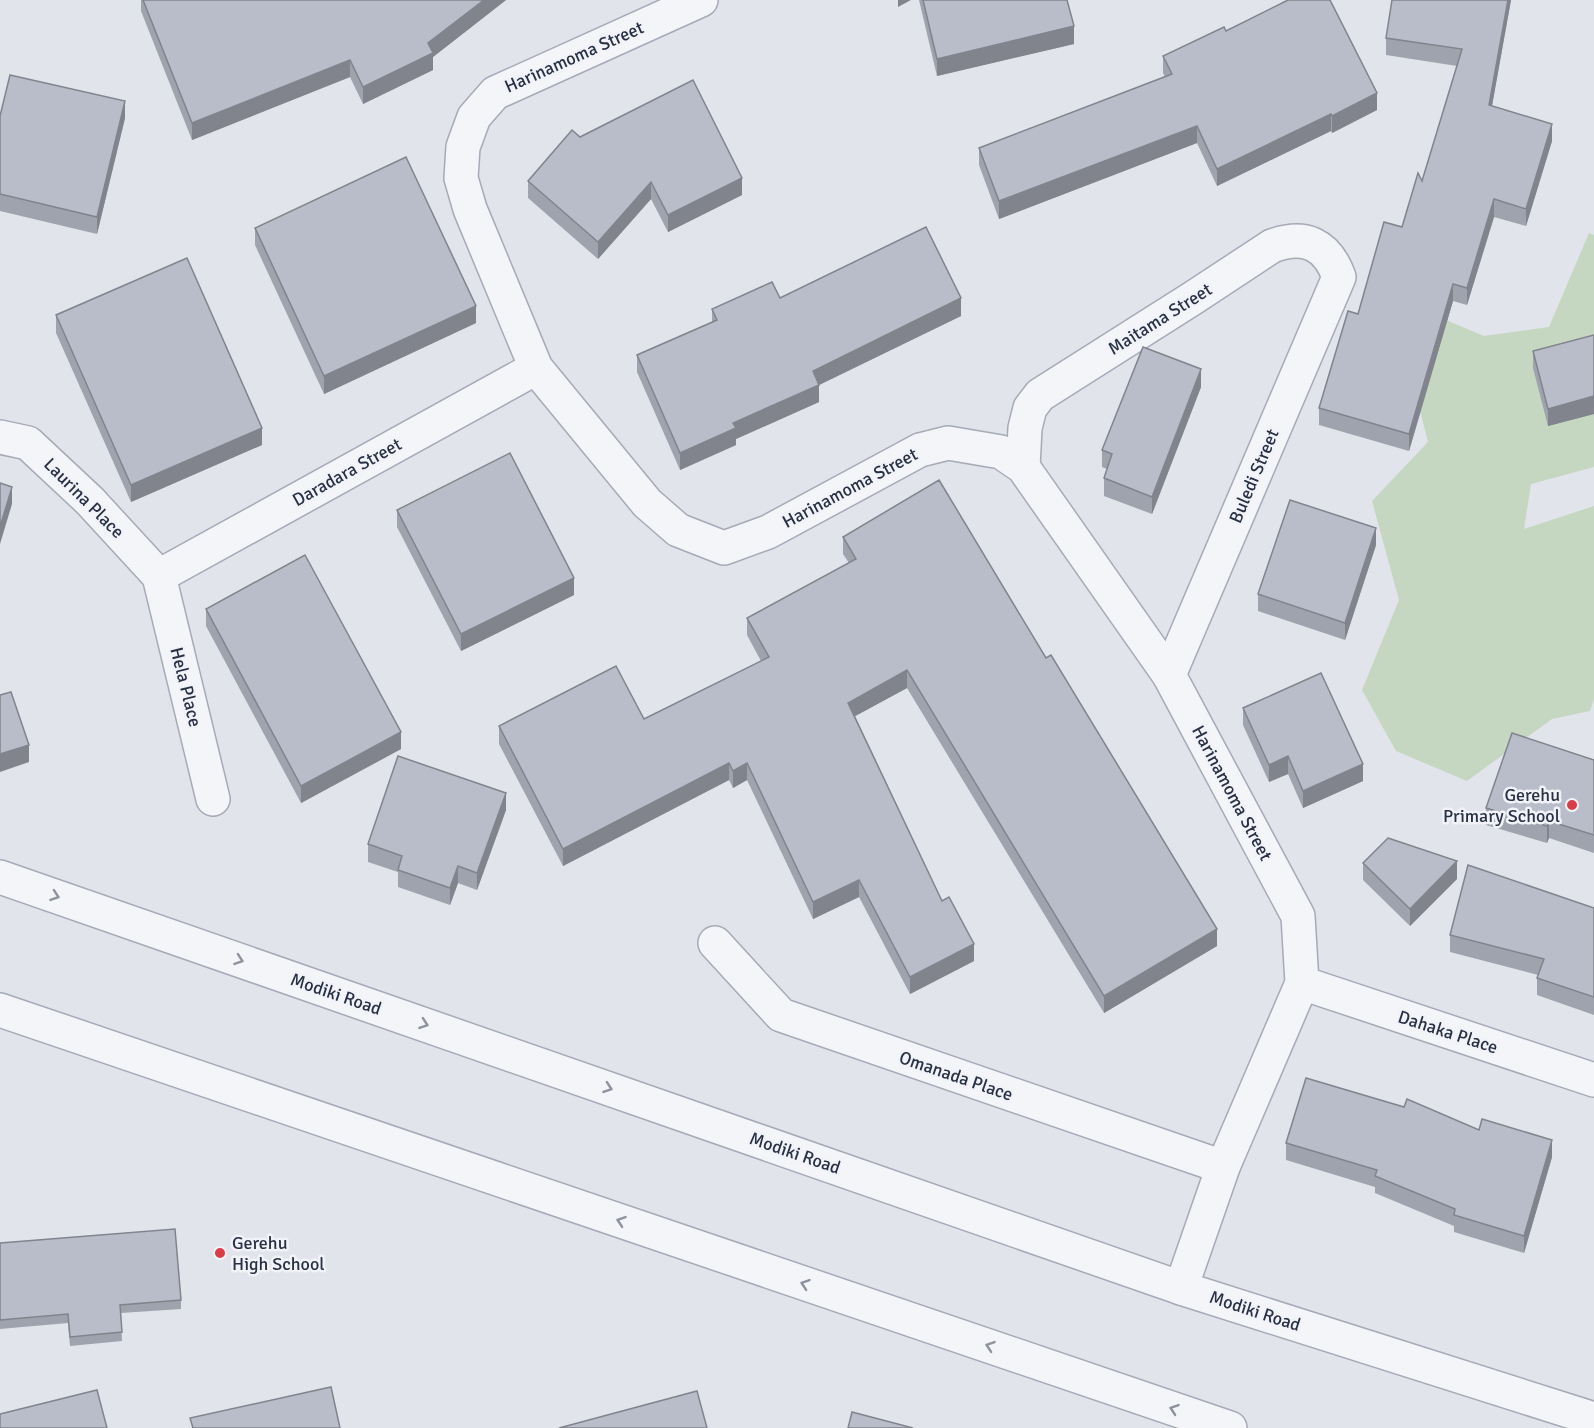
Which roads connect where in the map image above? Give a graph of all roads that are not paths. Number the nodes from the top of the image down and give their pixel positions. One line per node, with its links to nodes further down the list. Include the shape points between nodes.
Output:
1 (701, 0): 3 (street, Harinamoma Street, via 495,93 474,117 463,147 461,178)
2 (1339, 277): 5 (street, Maitama Street, via 1334,263 1313,244 1299,240 1272,246 1040,395 1030,408 1025,428); 7 (street, Buledi Street)
3 (536, 369): 5 (street, Harinamoma Street, via 647,503 678,530 724,548 768,532 920,450 948,443 1001,452); 6 (street, Daradara Street)
4 (0, 437): 6 (street, Laurina Place, via 28,443 90,501)
5 (1023, 467): 7 (street, Harinamoma Street)
6 (159, 576): 8 (street, Hela Place)
7 (1169, 675): 11 (street, Harinamoma Street, via 1298,916)
8 (213, 798)
9 (0, 877): 15 (street, Modiki Road, one-way to 15)
10 (715, 944): 14 (street, Omanada Place, via 781,1016)
11 (1302, 983): 13 (street, Dahaka Place); 14 (street, Harinamoma Street)
12 (0, 1010): 17 (street, one-way to 12)
13 (1594, 1080)
14 (1223, 1167): 15 (street, Harinamoma Street)
15 (1181, 1288): 16 (street, Modiki Road)
16 (1594, 1419)
17 (1230, 1428)

